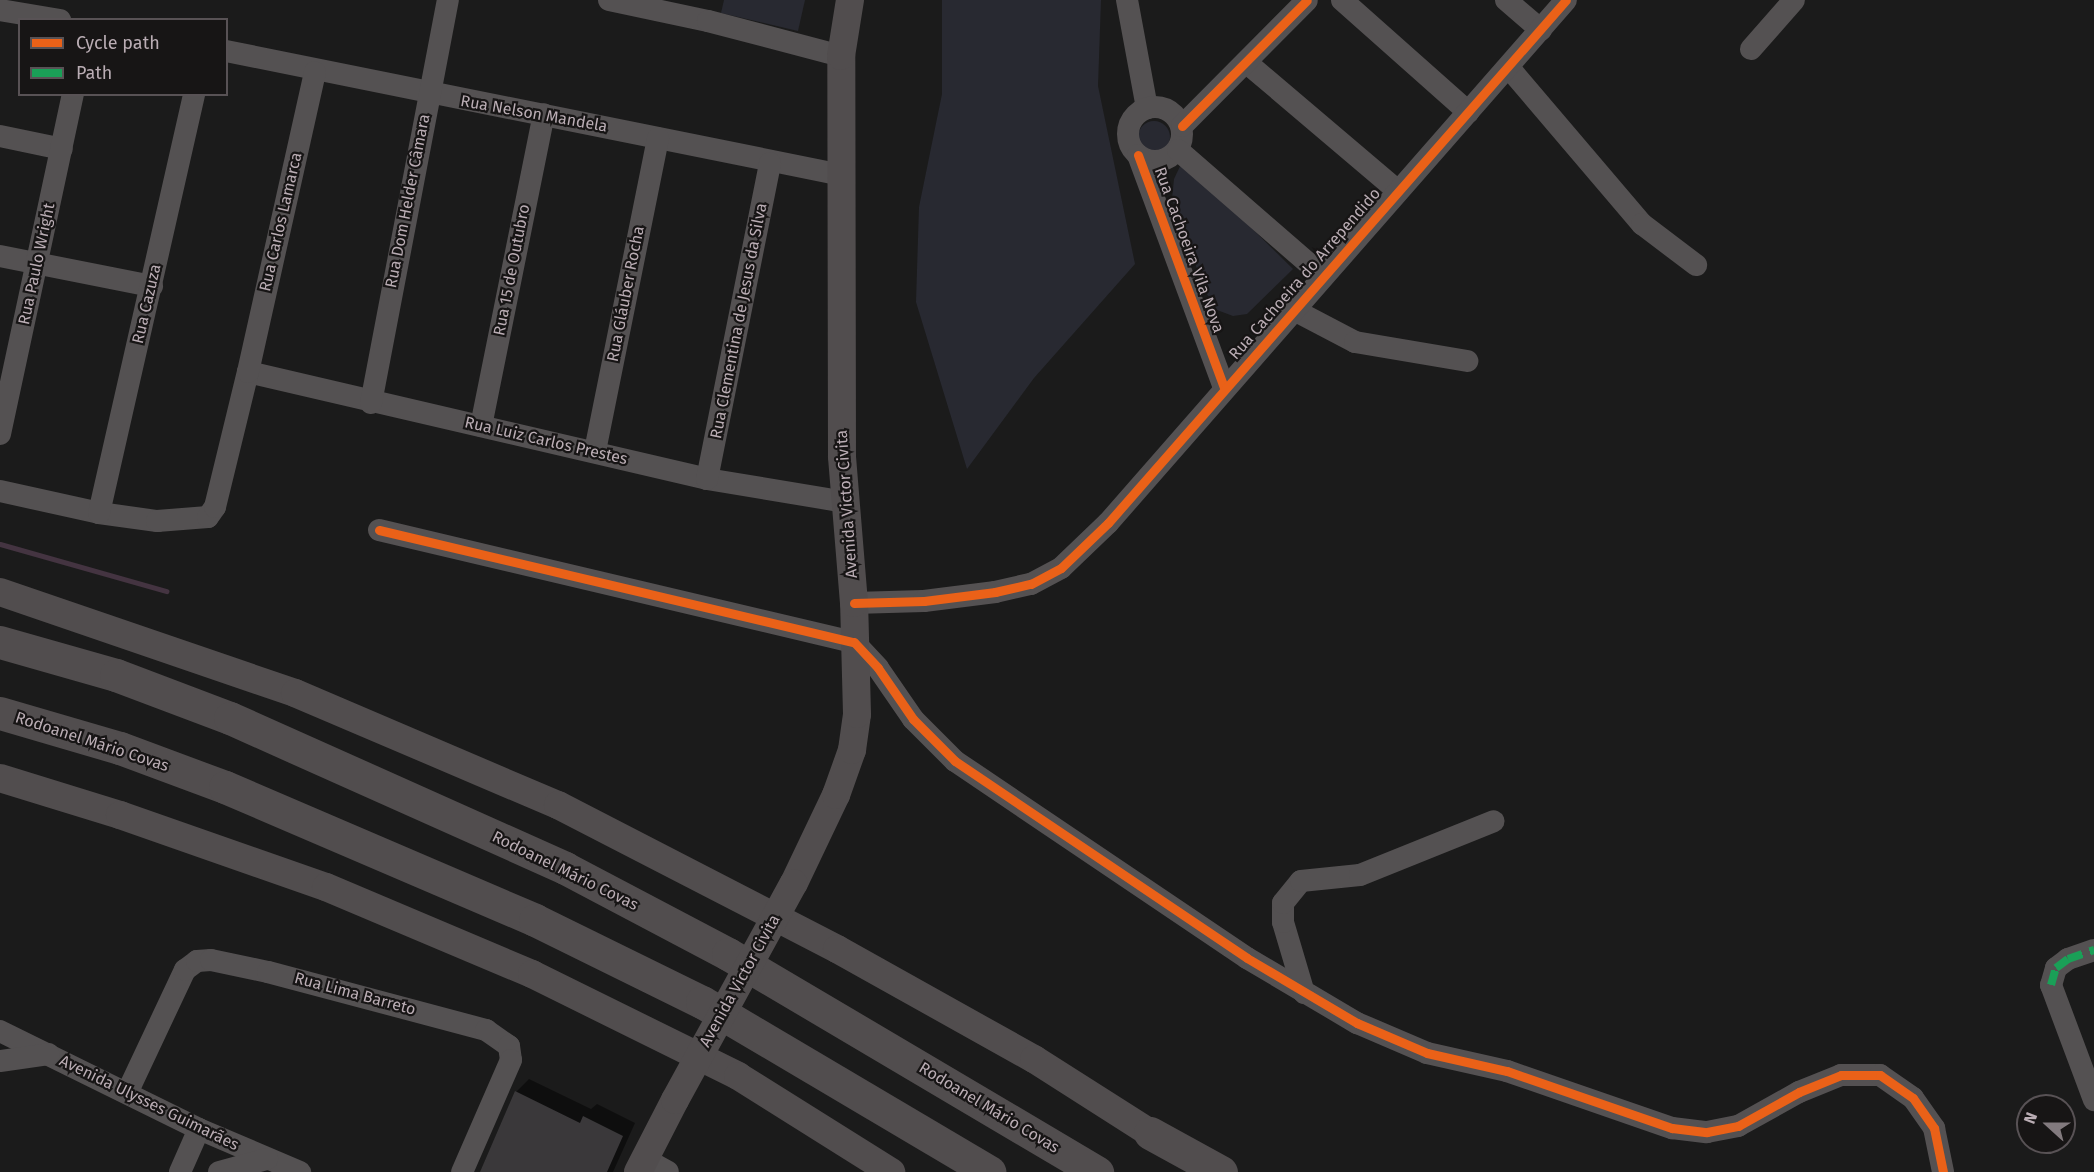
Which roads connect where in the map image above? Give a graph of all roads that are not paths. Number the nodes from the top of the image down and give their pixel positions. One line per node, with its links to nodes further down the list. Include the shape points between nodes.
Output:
1 (448, 0): 21 (street, Rua Dom Helder Câmara)
2 (609, 0): 12 (street)
3 (850, 0): 17 (main road, Avenida Victor Civita)
4 (1126, 0): 24 (street)
5 (1307, 0): 18 (street)
6 (1342, 0): 25 (street)
7 (1506, 0): 14 (street)
8 (1566, 0): 14 (street, Rua Cachoeira do Arrependido)
9 (1794, 0): 15 (street)
10 (35, 8): 11 (street); 13 (street)
11 (0, 10)
12 (710, 10): 17 (street)
13 (56, 18)
14 (1541, 30): 19 (street, Rua Cachoeira do Arrependido)
15 (1751, 49)
16 (228, 51): 20 (street, Rua Nelson Mandela)
17 (841, 56): 34 (main road, Avenida Victor Civita)
18 (1247, 63): 27 (street); 35 (street)
19 (1510, 69): 25 (street, Rua Cachoeira do Arrependido); 39 (street, via 1642,224)
20 (315, 72): 21 (street, Rua Nelson Mandela); 44 (street, Rua Carlos Lamarca)
21 (429, 95): 26 (street, Rua Nelson Mandela); 47 (street, Rua Dom Helder Câmara)
22 (73, 96): 30 (street, Rua Paulo Wright)
23 (194, 96): 41 (street, Rua Cazuza)
24 (1147, 108): 27 (street, via 1168,110); 32 (street, via 1133,118 1128,133)
25 (1468, 112): 35 (street, Rua Cachoeira do Arrependido)
26 (544, 114): 29 (street, Rua Nelson Mandela); 48 (street, Rua 15 de Outubro)
27 (1182, 126): 31 (street)
28 (0, 136): 30 (street)
29 (658, 138): 33 (street, Rua Nelson Mandela); 50 (street, Rua Gláuber Rocha)
30 (62, 149): 38 (street, Rua Paulo Wright)
31 (1172, 154): 32 (street, via 1152,161); 36 (street, Rua Cachoeira Vila Nova); 40 (street)
32 (1138, 155): 36 (street, Rua Cachoeira Vila Nova)
33 (770, 163): 34 (street, Rua Nelson Mandela); 51 (street, Rua Clementina de Jesus da Silva)
34 (842, 176): 53 (main road, Avenida Victor Civita)
35 (1398, 191): 40 (street, Rua Cachoeira do Arrependido)
36 (1159, 207): 46 (street, Rua Cachoeira Vila Nova)
37 (0, 256): 38 (street)
38 (38, 264): 41 (street); 45 (street, Rua Paulo Wright)
39 (1696, 265)
40 (1323, 276): 42 (street, Rua Cachoeira do Arrependido)
41 (152, 286): 54 (street, Rua Cazuza)
42 (1294, 310): 43 (street, via 1355,342 1432,352); 46 (street, Rua Cachoeira do Arrependido)
43 (1467, 361)
44 (248, 372): 47 (street, Rua Luiz Carlos Prestes); 54 (street, Rua Carlos Lamarca, via 215,507 208,517 157,521)
45 (6, 379): 49 (street, Rua Paulo Wright)
46 (1224, 388): 57 (street, Rua Cachoeira do Arrependido, via 1108,523 1061,568 1031,584 995,592 924,602)
47 (371, 403): 48 (street, Rua Luiz Carlos Prestes)
48 (481, 426): 50 (street, Rua Luiz Carlos Prestes)
49 (0, 434)
50 (595, 451): 51 (street, Rua Luiz Carlos Prestes)
51 (707, 479): 53 (street, Rua Luiz Carlos Prestes)
52 (0, 491): 54 (street)
53 (846, 502): 57 (main road, Avenida Victor Civita)
54 (99, 513)
55 (379, 530): 59 (street)
56 (0, 592): 71 (main road, via 295,693 558,805 848,954 1034,1059)
57 (854, 603): 59 (main road, Avenida Victor Civita)
58 (0, 642): 80 (highway, Rodoanel Mário Covas, via 116,675 230,718 565,868 728,954)
59 (854, 642): 64 (street, via 879,668 913,719 955,761 1130,882); 73 (main road, Avenida Victor Civita, bridge, via 857,714 852,750 794,883 675,1100)
60 (0, 713): 79 (highway, Rodoanel Mário Covas, via 120,748 225,787 536,920 702,1002)
61 (0, 778): 78 (main road, via 326,887 532,974 738,1076)
62 (1494, 821): 64 (street, via 1360,876 1301,881 1283,903 1283,922)
63 (2094, 950): 69 (street, via 2056,968 2051,985)
64 (1304, 993): 83 (street, via 1357,1023 1427,1053 1507,1071 1672,1128 1707,1132 1738,1126 1799,1092 1841,1075 1880,1075 1913,1098 1934,1128)
65 (0, 1031): 66 (street, Avenida Ulysses Guimarães)
66 (49, 1054): 67 (street); 68 (street, Avenida Ulysses Guimarães)
67 (0, 1061)
68 (127, 1093): 70 (street, Avenida Ulysses Guimarães); 77 (street, Rua Lima Barreto, via 185,970 197,961 211,960 486,1030 509,1046 511,1060)
69 (2094, 1100)
70 (199, 1129): 72 (street, Avenida Ulysses Guimarães); 74 (street)
71 (1150, 1133): 81 (highway); 82 (highway)
72 (267, 1159): 75 (street); 76 (street, Avenida Ulysses Guimarães)
73 (650, 1168)
74 (180, 1172)
75 (219, 1172)
76 (300, 1172)
77 (462, 1172)
78 (891, 1172)
79 (989, 1172)
80 (1097, 1172)
81 (1199, 1172)
82 (1221, 1172)
83 (1943, 1172)

